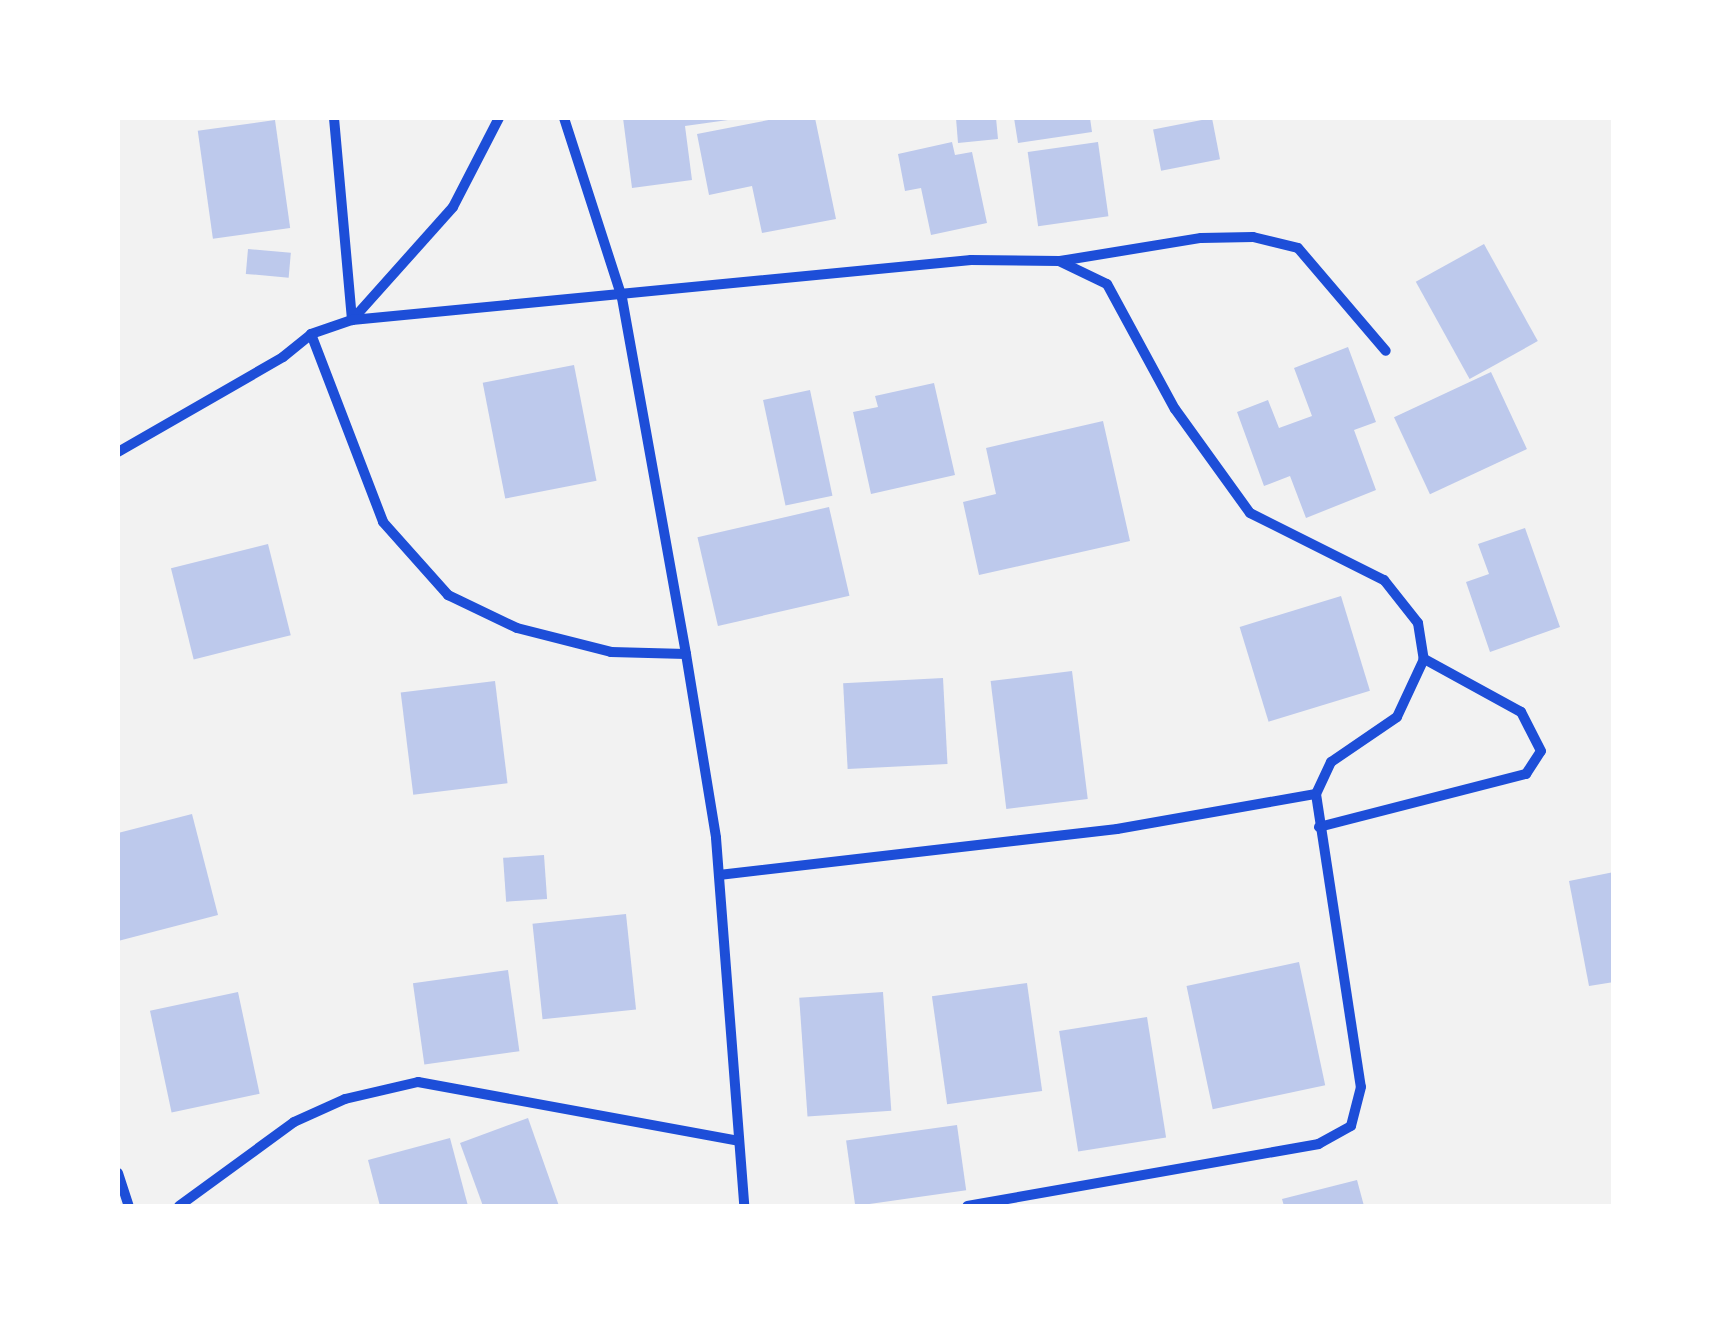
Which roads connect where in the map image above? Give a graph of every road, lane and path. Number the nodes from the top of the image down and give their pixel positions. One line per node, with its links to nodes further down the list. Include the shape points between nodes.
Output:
1 (334, 118): 6 (street)
2 (499, 118): 6 (street, via 453,207)
3 (564, 118): 5 (street)
4 (1059, 261): 5 (street, via 971,260); 8 (street, via 1201,238 1254,237 1298,248); 11 (street, via 1108,284 1175,409 1250,513 1384,580 1418,623)
5 (622, 298): 6 (street); 10 (street)
6 (352, 320): 7 (street)
7 (311, 334): 9 (street, via 284,357); 10 (street, via 383,522 448,595 517,628 610,652)
8 (1386, 351)
9 (118, 452)
10 (686, 654): 14 (street)
11 (1424, 659): 12 (street, via 1397,717 1331,762); 13 (street, via 1521,712 1541,752 1526,774)
12 (1316, 794): 13 (street); 14 (street, via 1117,829)
13 (1318, 827): 20 (street, via 1361,1088 1351,1126 1319,1144)
14 (719, 875): 15 (street)
15 (740, 1141): 18 (street, via 418,1082 345,1098 294,1122); 19 (street)
16 (118, 1173): 17 (street)
17 (129, 1206)
18 (179, 1206)
19 (744, 1206)
20 (967, 1206)

